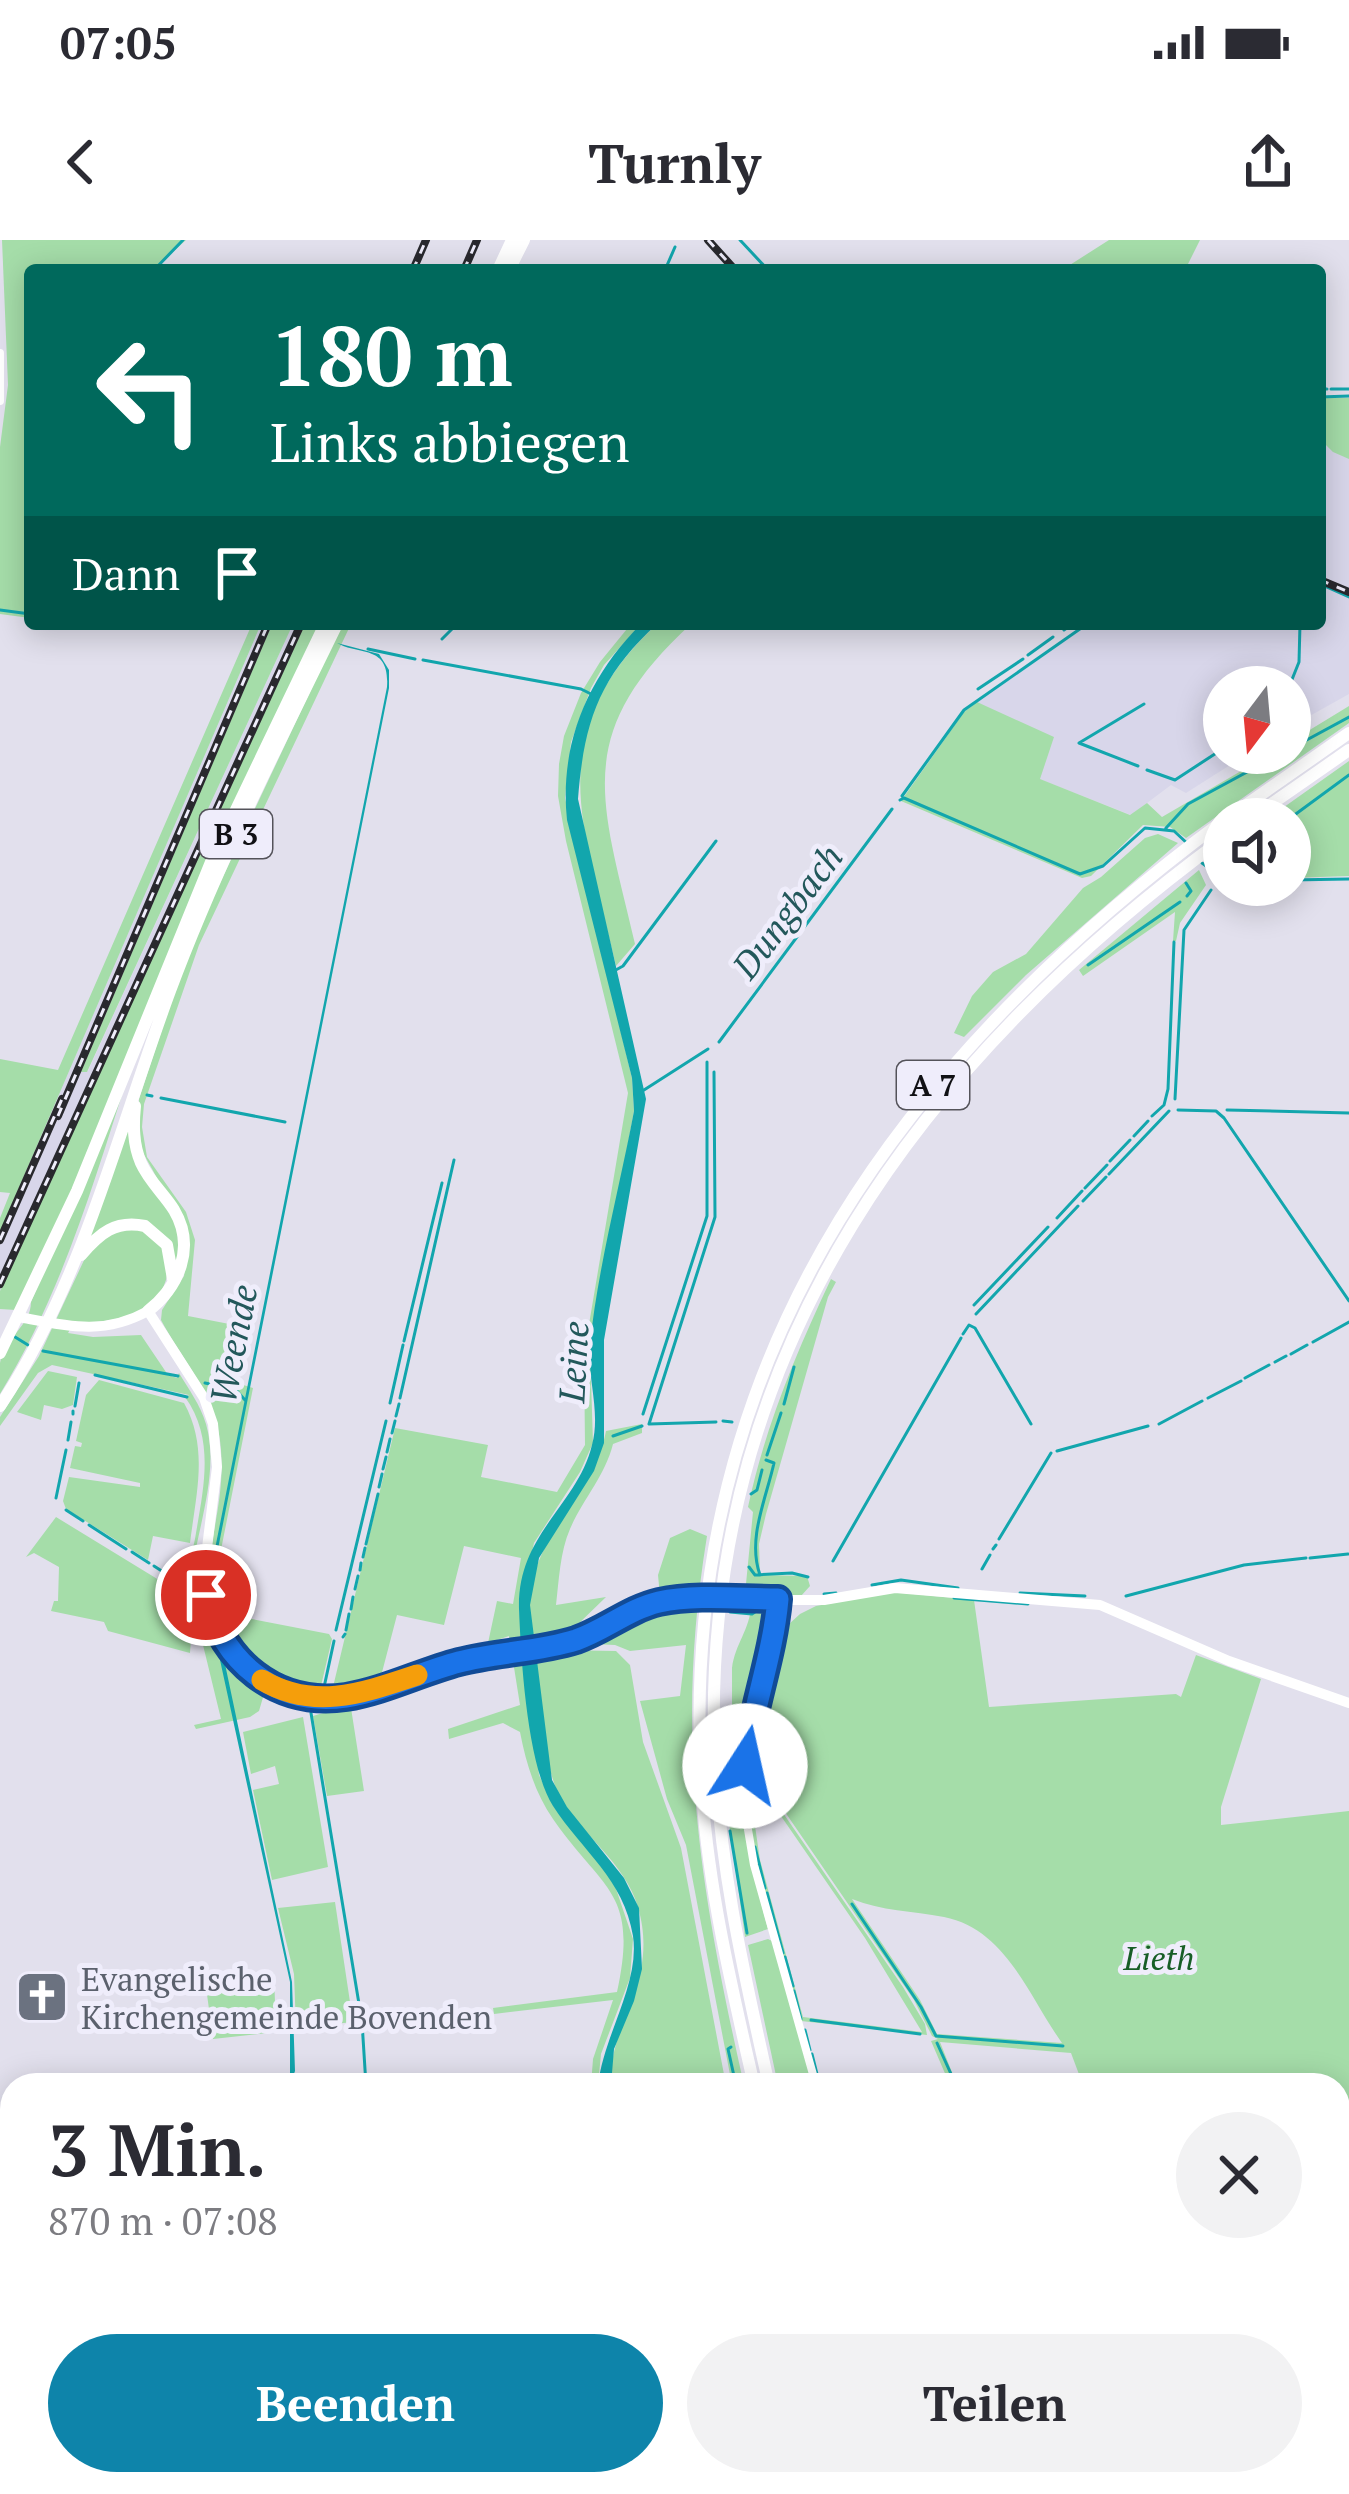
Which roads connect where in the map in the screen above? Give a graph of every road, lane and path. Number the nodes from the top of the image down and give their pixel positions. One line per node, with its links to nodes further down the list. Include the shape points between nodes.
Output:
1 (0, 352): 2 (street)
2 (0, 401)
3 (322, 630): 11 (highway, B 3)
4 (334, 630): 12 (highway, B 3, via 209,892)
5 (1349, 733): 7 (highway, A 7)
6 (1349, 751): 8 (highway)
7 (1256, 798)
8 (1281, 798)
9 (1203, 847): 10 (highway, A 7)
10 (1176, 867): 25 (highway, A 7, via 1019,994 908,1115 814,1259 756,1391 711,1570 699,1724 710,1864); 26 (highway, A 7, via 1027,1005 922,1120 827,1266 770,1396 727,1558 714,1706 726,1877)
11 (159, 990): 13 (highway, B 3); 18 (highway)
12 (137, 1087): 13 (highway, B 3); 15 (highway, via 136,1147 184,1237)
13 (92, 1211): 14 (highway, B 3)
14 (73, 1265): 15 (highway, via 106,1229 136,1224 167,1245); 22 (highway, B 3)
15 (174, 1284): 16 (highway)
16 (147, 1312): 19 (main road); 20 (main road)
17 (0, 1313): 18 (street)
18 (21, 1317): 19 (main road, via 98,1330); 21 (highway)
19 (122, 1324): 20 (main road)
20 (158, 1332): 23 (main road, via 214,1424 218,1455 203,1572 211,1616 235,1658 277,1688 347,1697 453,1664 580,1639 644,1607)
21 (0, 1353)
22 (0, 1406)
23 (778, 1599): 24 (main road, via 907,1588 1100,1605); 27 (street, via 747,1748 745,1812)
24 (1349, 1703)
25 (752, 2073)
26 (767, 2073)
27 (813, 2073)

